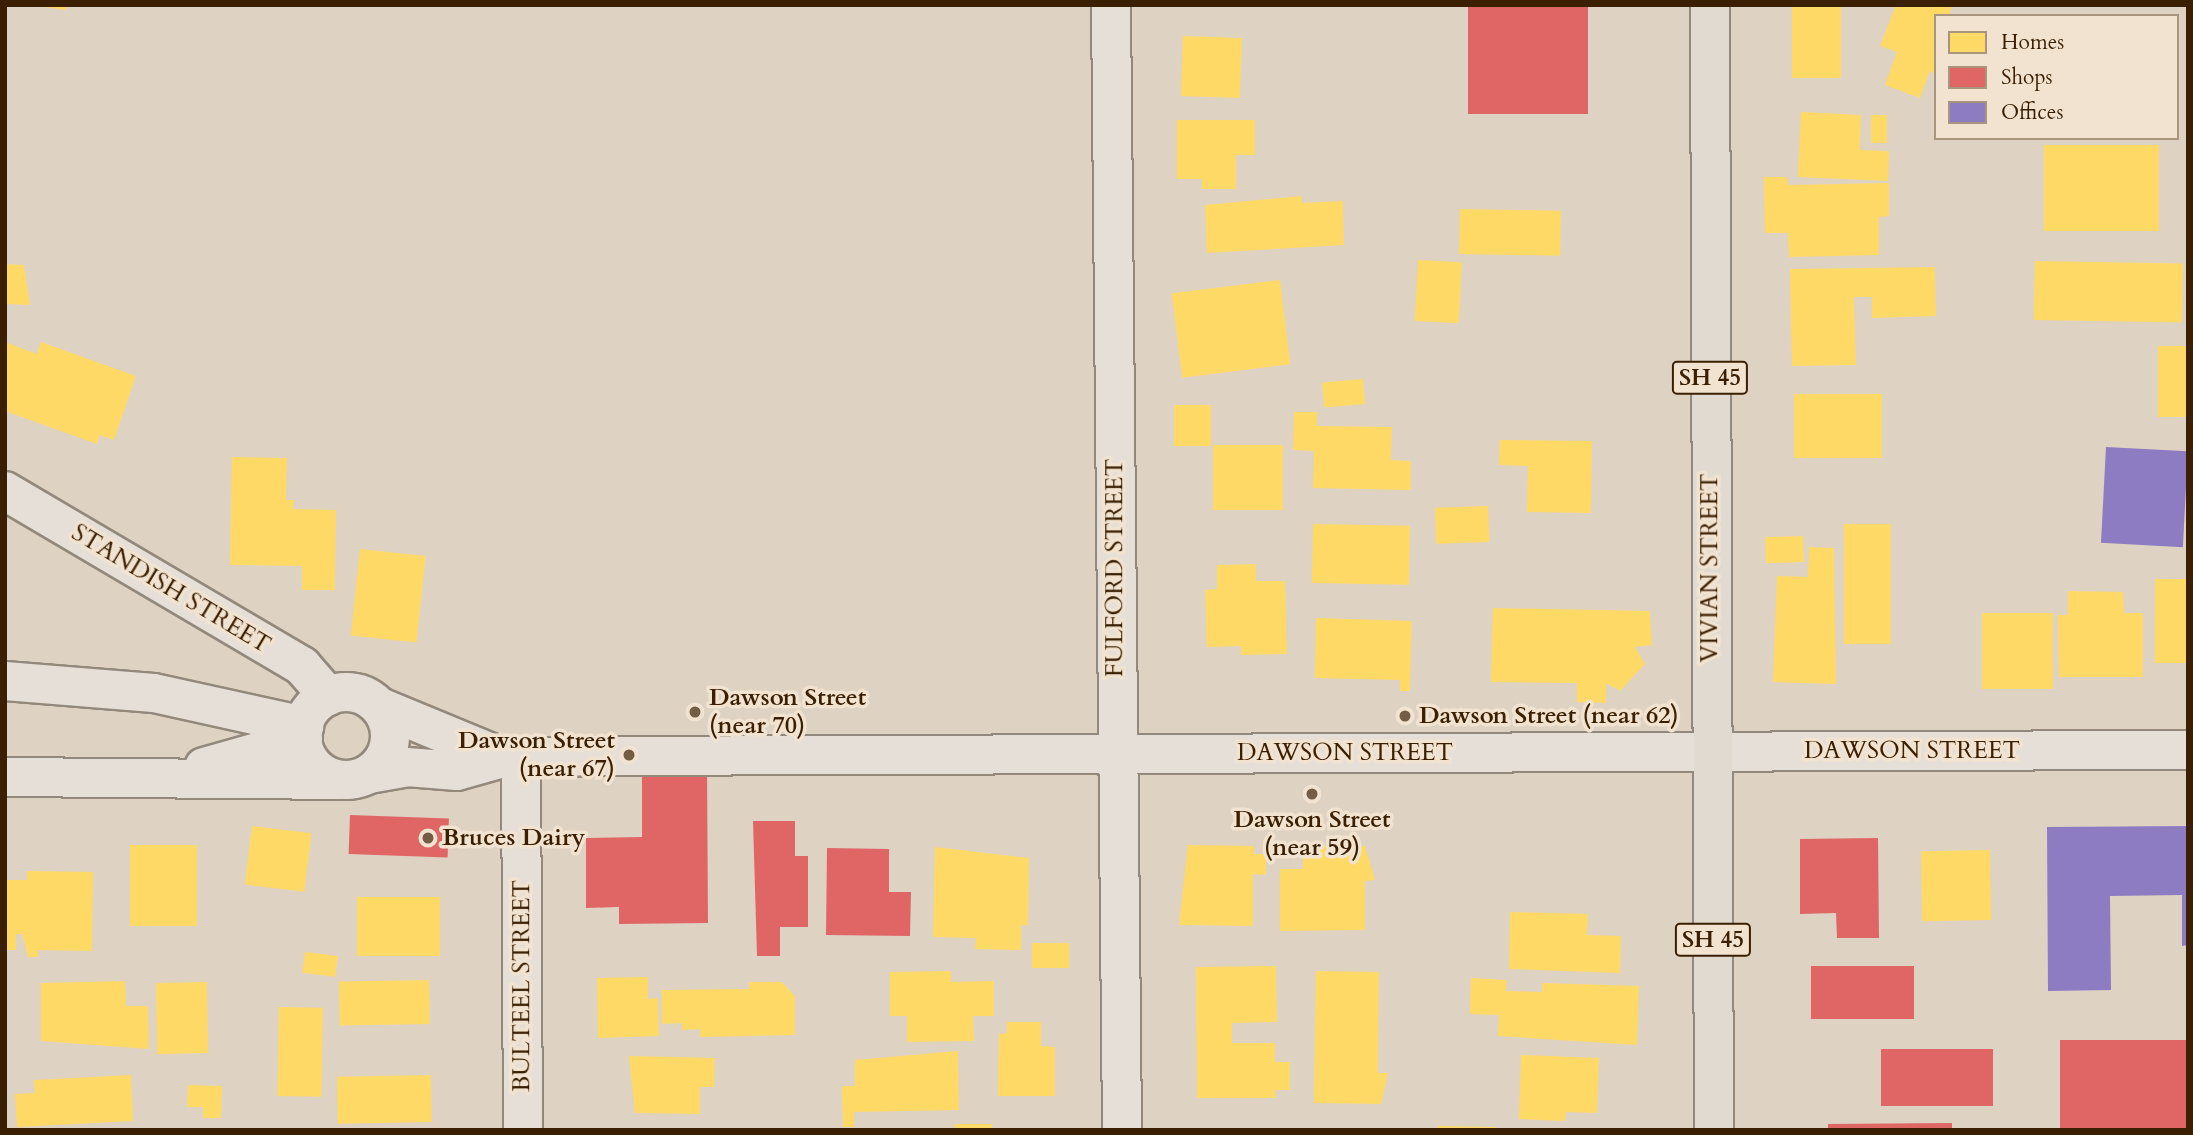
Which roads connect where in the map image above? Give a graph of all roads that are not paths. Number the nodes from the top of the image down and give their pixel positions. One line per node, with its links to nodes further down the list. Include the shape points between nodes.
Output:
1 (1111, 5): 10 (street, FULFORD STREET)
2 (1710, 5): 9 (main road, VIVIAN STREET / SH 45)
3 (5, 491): 5 (street, STANDISH STREET, via 302,666)
4 (5, 681): 7 (street, via 154,693)
5 (328, 696): 6 (street, via 356,693); 7 (street)
6 (380, 707): 11 (street, DAWSON STREET); 14 (street, via 390,743)
7 (303, 732): 12 (street); 14 (street, via 314,766)
8 (2188, 750): 9 (street, DAWSON STREET)
9 (1710, 751): 10 (street, DAWSON STREET); 17 (main road, VIVIAN STREET / SH 45)
10 (1117, 754): 11 (street, DAWSON STREET); 16 (street, FULFORD STREET)
11 (512, 758): 14 (street, DAWSON STREET, via 457,772 407,767); 15 (street, BULTEEL STREET)
12 (171, 774): 13 (street); 14 (street, DAWSON STREET, via 214,783)
13 (5, 777)
14 (354, 777)
15 (523, 1130)
16 (1122, 1130)
17 (1714, 1130)

